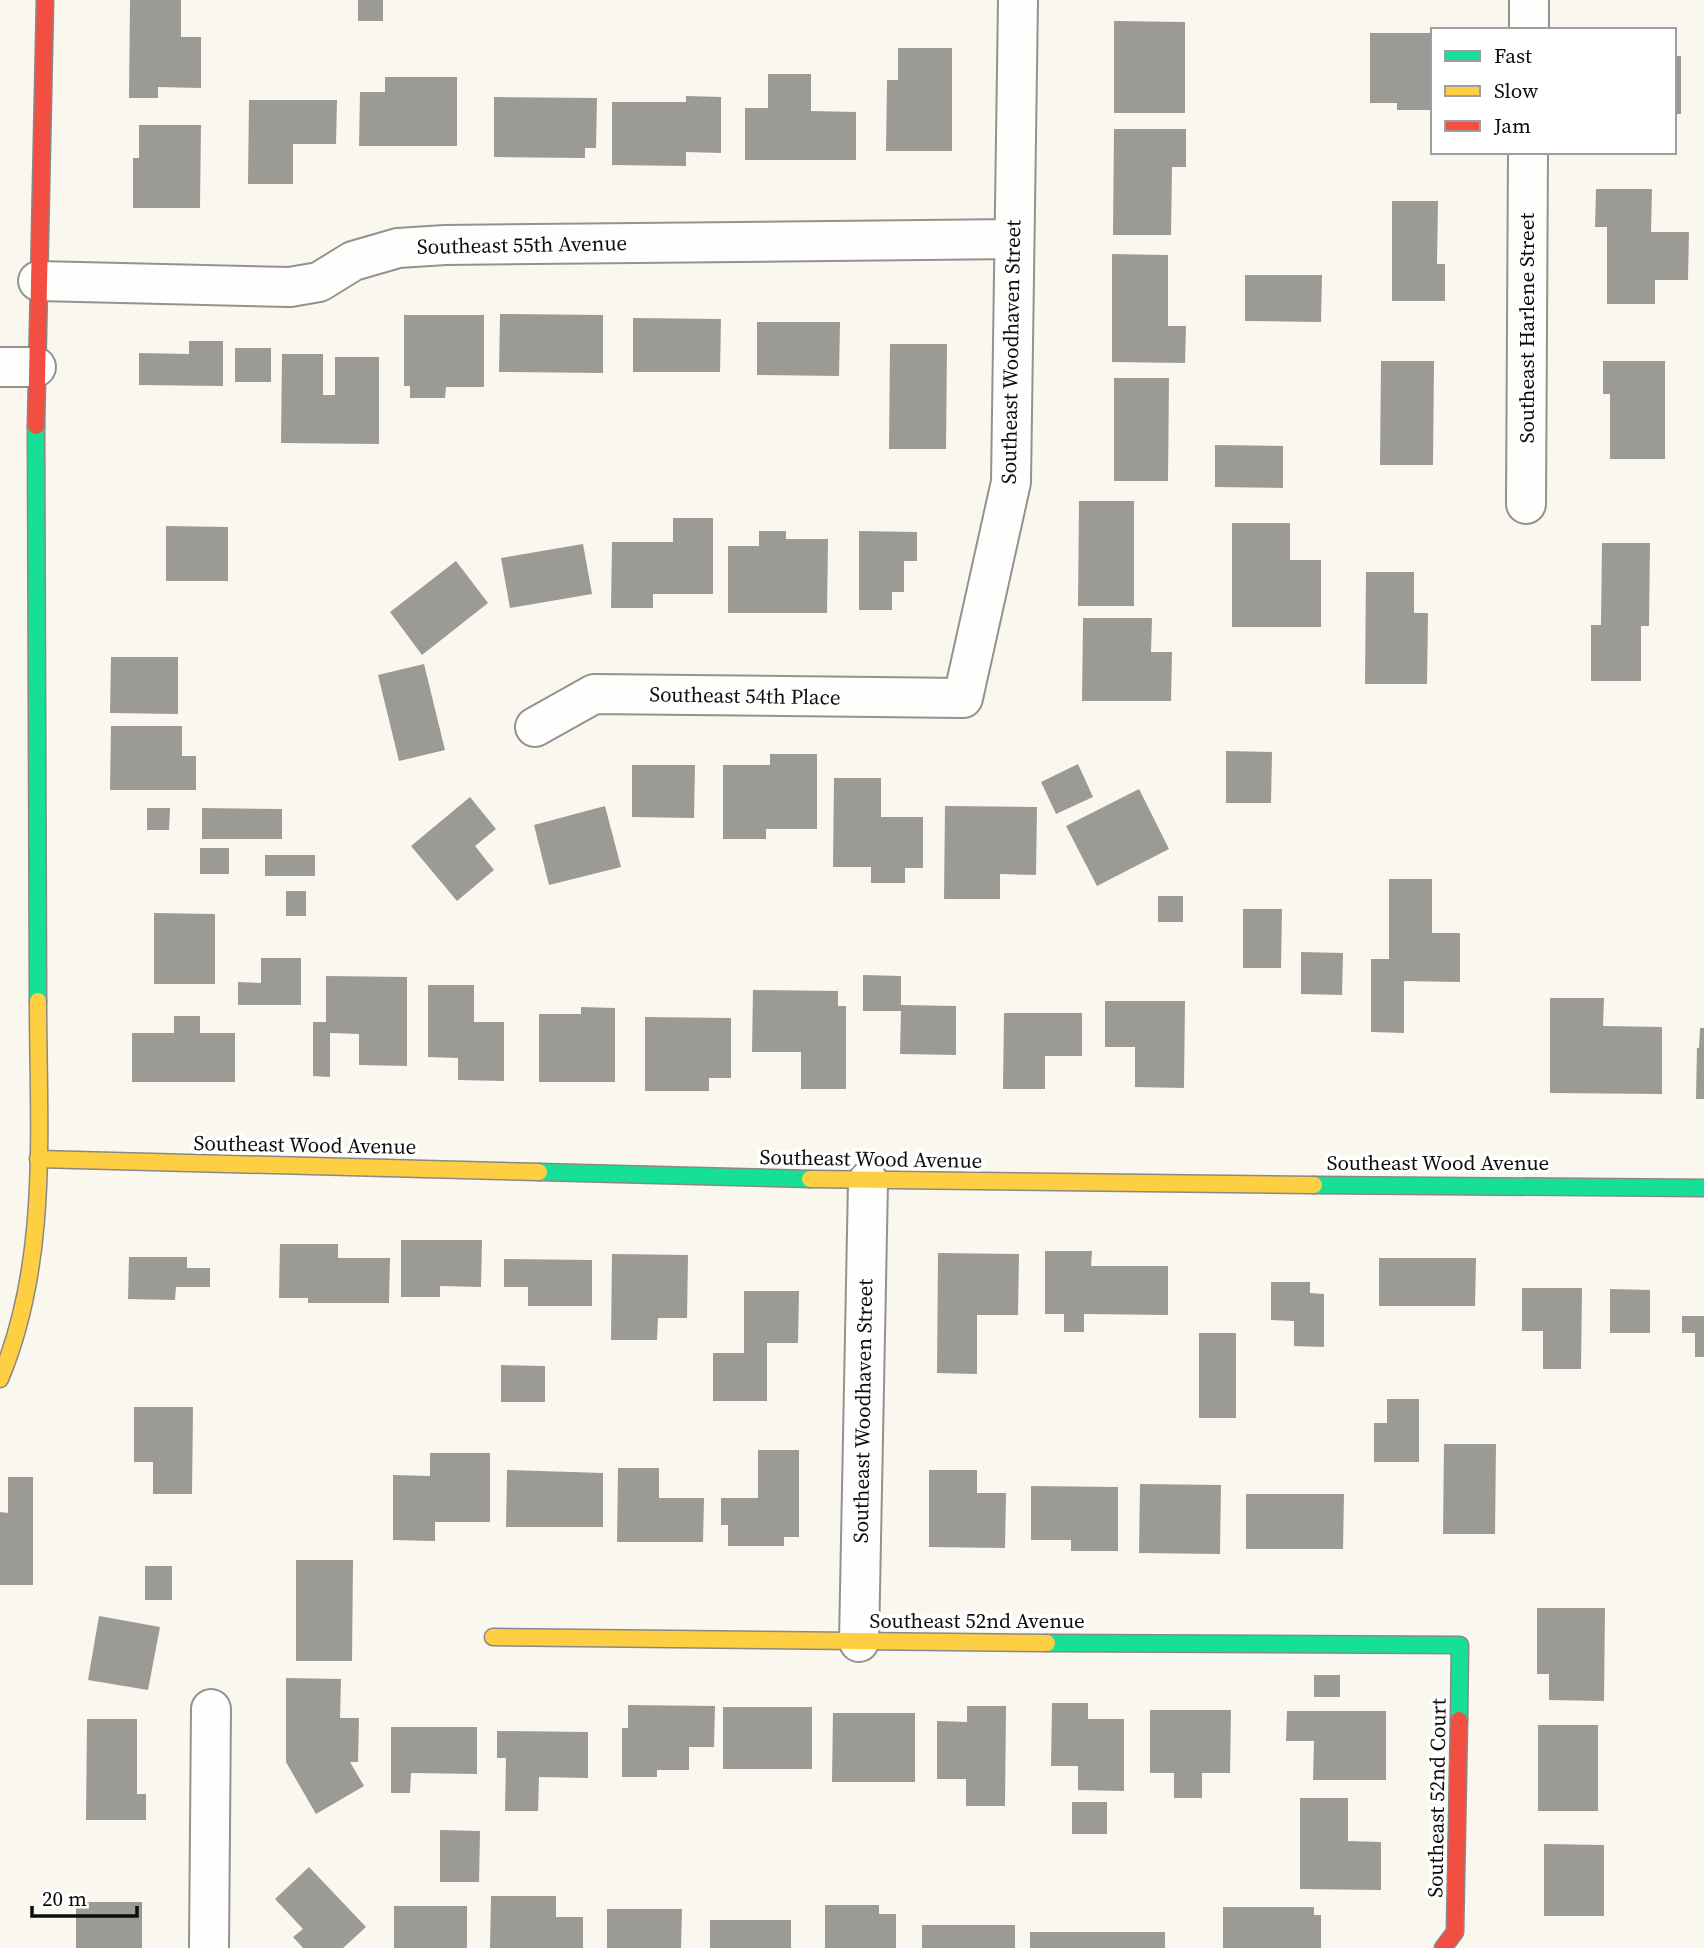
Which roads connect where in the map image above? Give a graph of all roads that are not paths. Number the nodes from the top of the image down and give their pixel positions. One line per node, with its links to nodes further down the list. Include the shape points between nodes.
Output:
1 (46, 0): 7 (street)
2 (1018, 0): 6 (street, Southeast Woodhaven Street)
3 (1529, 0): 4 (street)
4 (1529, 28)
5 (1528, 154): 9 (street, Southeast Harlene Street)
6 (1014, 239): 7 (street, Southeast 55th Avenue, via 445,245 398,248 353,261 319,282 290,287); 10 (street, Southeast Woodhaven Street, via 1011,482)
7 (38, 281): 8 (street)
8 (18, 367): 12 (street)
9 (1526, 504)
10 (963, 698): 11 (street, Southeast 54th Place, via 594,694)
11 (535, 727)
12 (38, 1159): 13 (street, Southeast Wood Avenue); 15 (street, via 32,1272 22,1322)
13 (868, 1181): 14 (street, Southeast Wood Avenue); 17 (street, Southeast Woodhaven Street)
14 (1704, 1188)
15 (0, 1379)
16 (493, 1637): 17 (street, Southeast 52nd Avenue)
17 (859, 1642): 18 (street, Southeast 52nd Avenue)
18 (1461, 1645): 21 (street, Southeast 52nd Court, via 1455,1932)
19 (211, 1709): 20 (street)
20 (209, 1948)
21 (1443, 1948)

